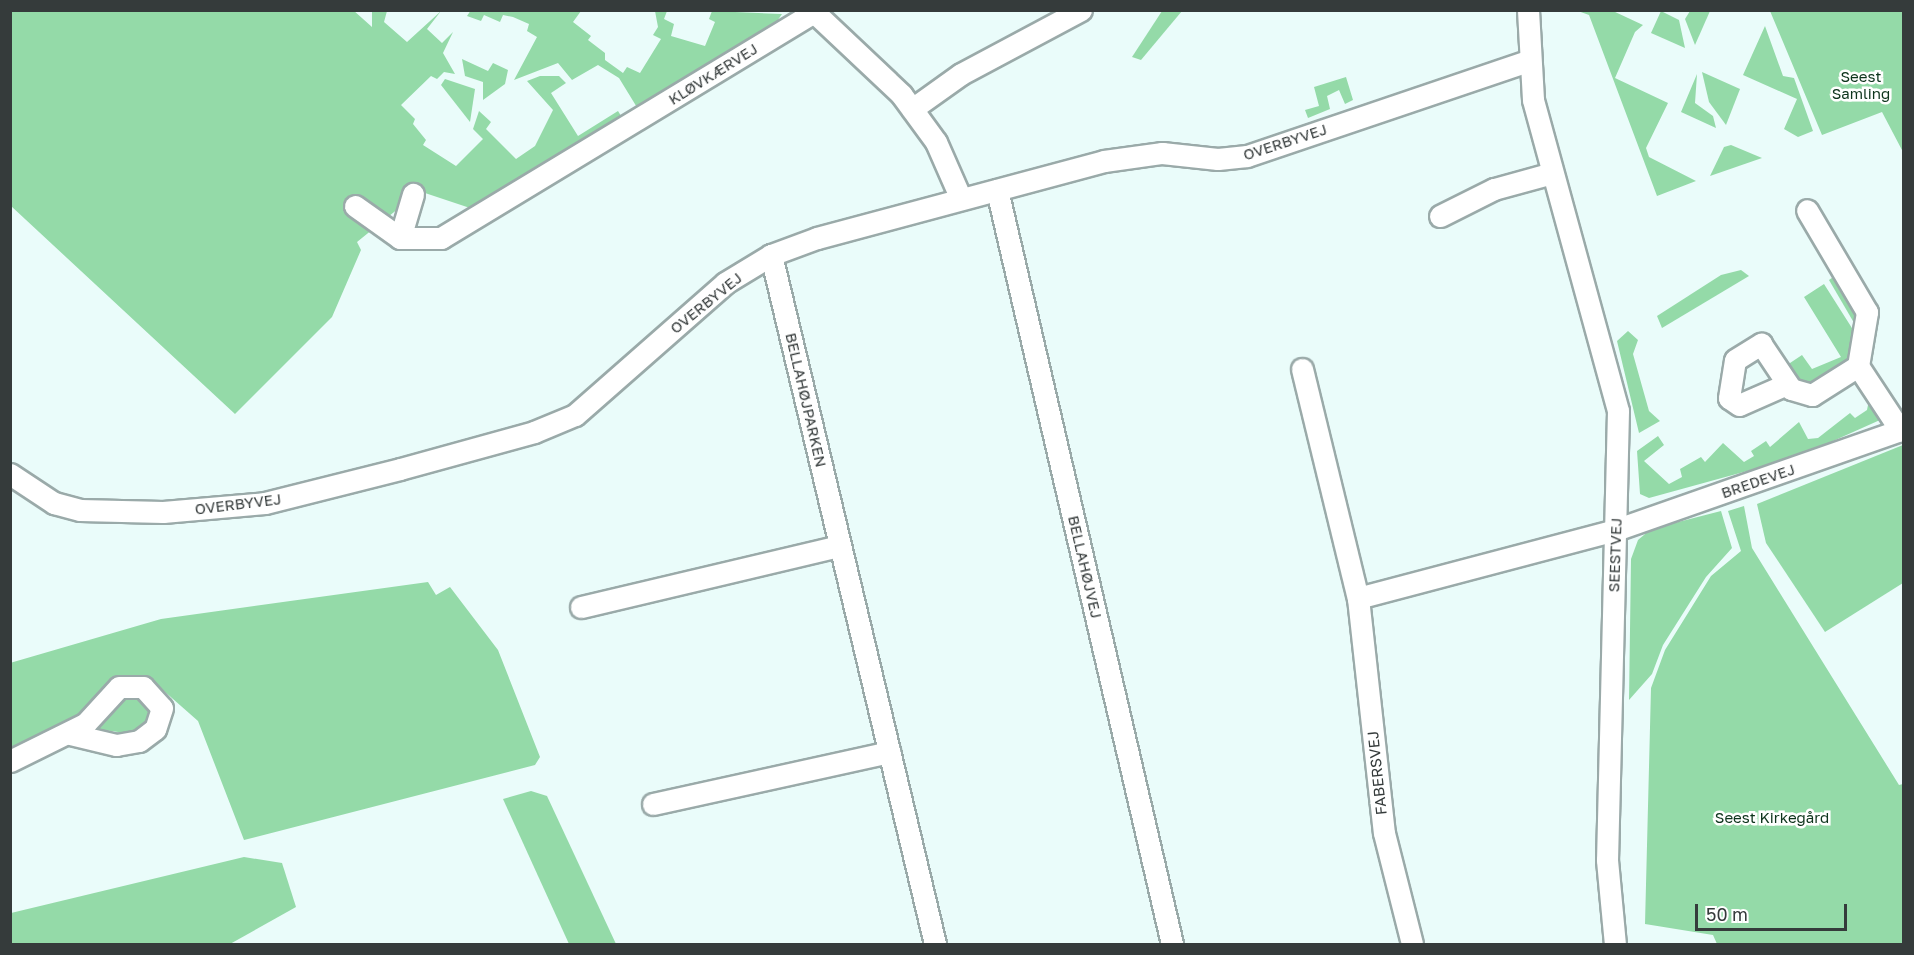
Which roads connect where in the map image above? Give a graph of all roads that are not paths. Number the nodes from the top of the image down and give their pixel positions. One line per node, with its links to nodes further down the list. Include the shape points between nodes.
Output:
1 (1081, 10): 5 (street, via 961,74)
2 (1528, 10): 4 (street, SEESTVEJ)
3 (813, 11): 5 (street, KLØVKÆRVEJ); 13 (street, KLØVKÆRVEJ, via 441,238)
4 (1527, 61): 6 (street, SEESTVEJ); 7 (street, OVERBYVEJ, via 1247,156 1218,159 1162,153 1104,161)
5 (912, 109): 9 (street, KLØVKÆRVEJ, via 936,142)
6 (1552, 173): 12 (street, via 1494,189); 20 (street, SEESTVEJ, via 1618,411)
7 (997, 190): 9 (street, OVERBYVEJ); 29 (street, BELLAHØJVEJ)
8 (413, 194): 13 (street)
9 (961, 199): 14 (street, OVERBYVEJ)
10 (356, 206): 13 (street)
11 (1807, 210): 15 (street, via 1867,312)
12 (1440, 216)
13 (400, 238)
14 (771, 255): 19 (street, OVERBYVEJ, via 725,283 575,415 534,432 265,503 163,512 80,510 54,503); 21 (street, BELLAHØJPARKEN)
15 (1858, 366): 17 (street, via 1812,395); 18 (street, BREDEVEJ)
16 (1302, 369): 22 (street, FABERSVEJ)
17 (1787, 384)
18 (1902, 430): 20 (street, BREDEVEJ)
19 (10, 474)
20 (1615, 530): 22 (street); 31 (street, SEESTVEJ, via 1606,860)
21 (840, 546): 23 (street); 25 (street, BELLAHØJPARKEN)
22 (1358, 598): 30 (street, FABERSVEJ, via 1384,833)
23 (581, 607)
24 (70, 734): 26 (street)
25 (889, 752): 27 (street); 28 (street, BELLAHØJPARKEN)
26 (10, 761)
27 (653, 804)
28 (935, 945)
29 (1173, 945)
30 (1412, 945)
31 (1615, 945)

